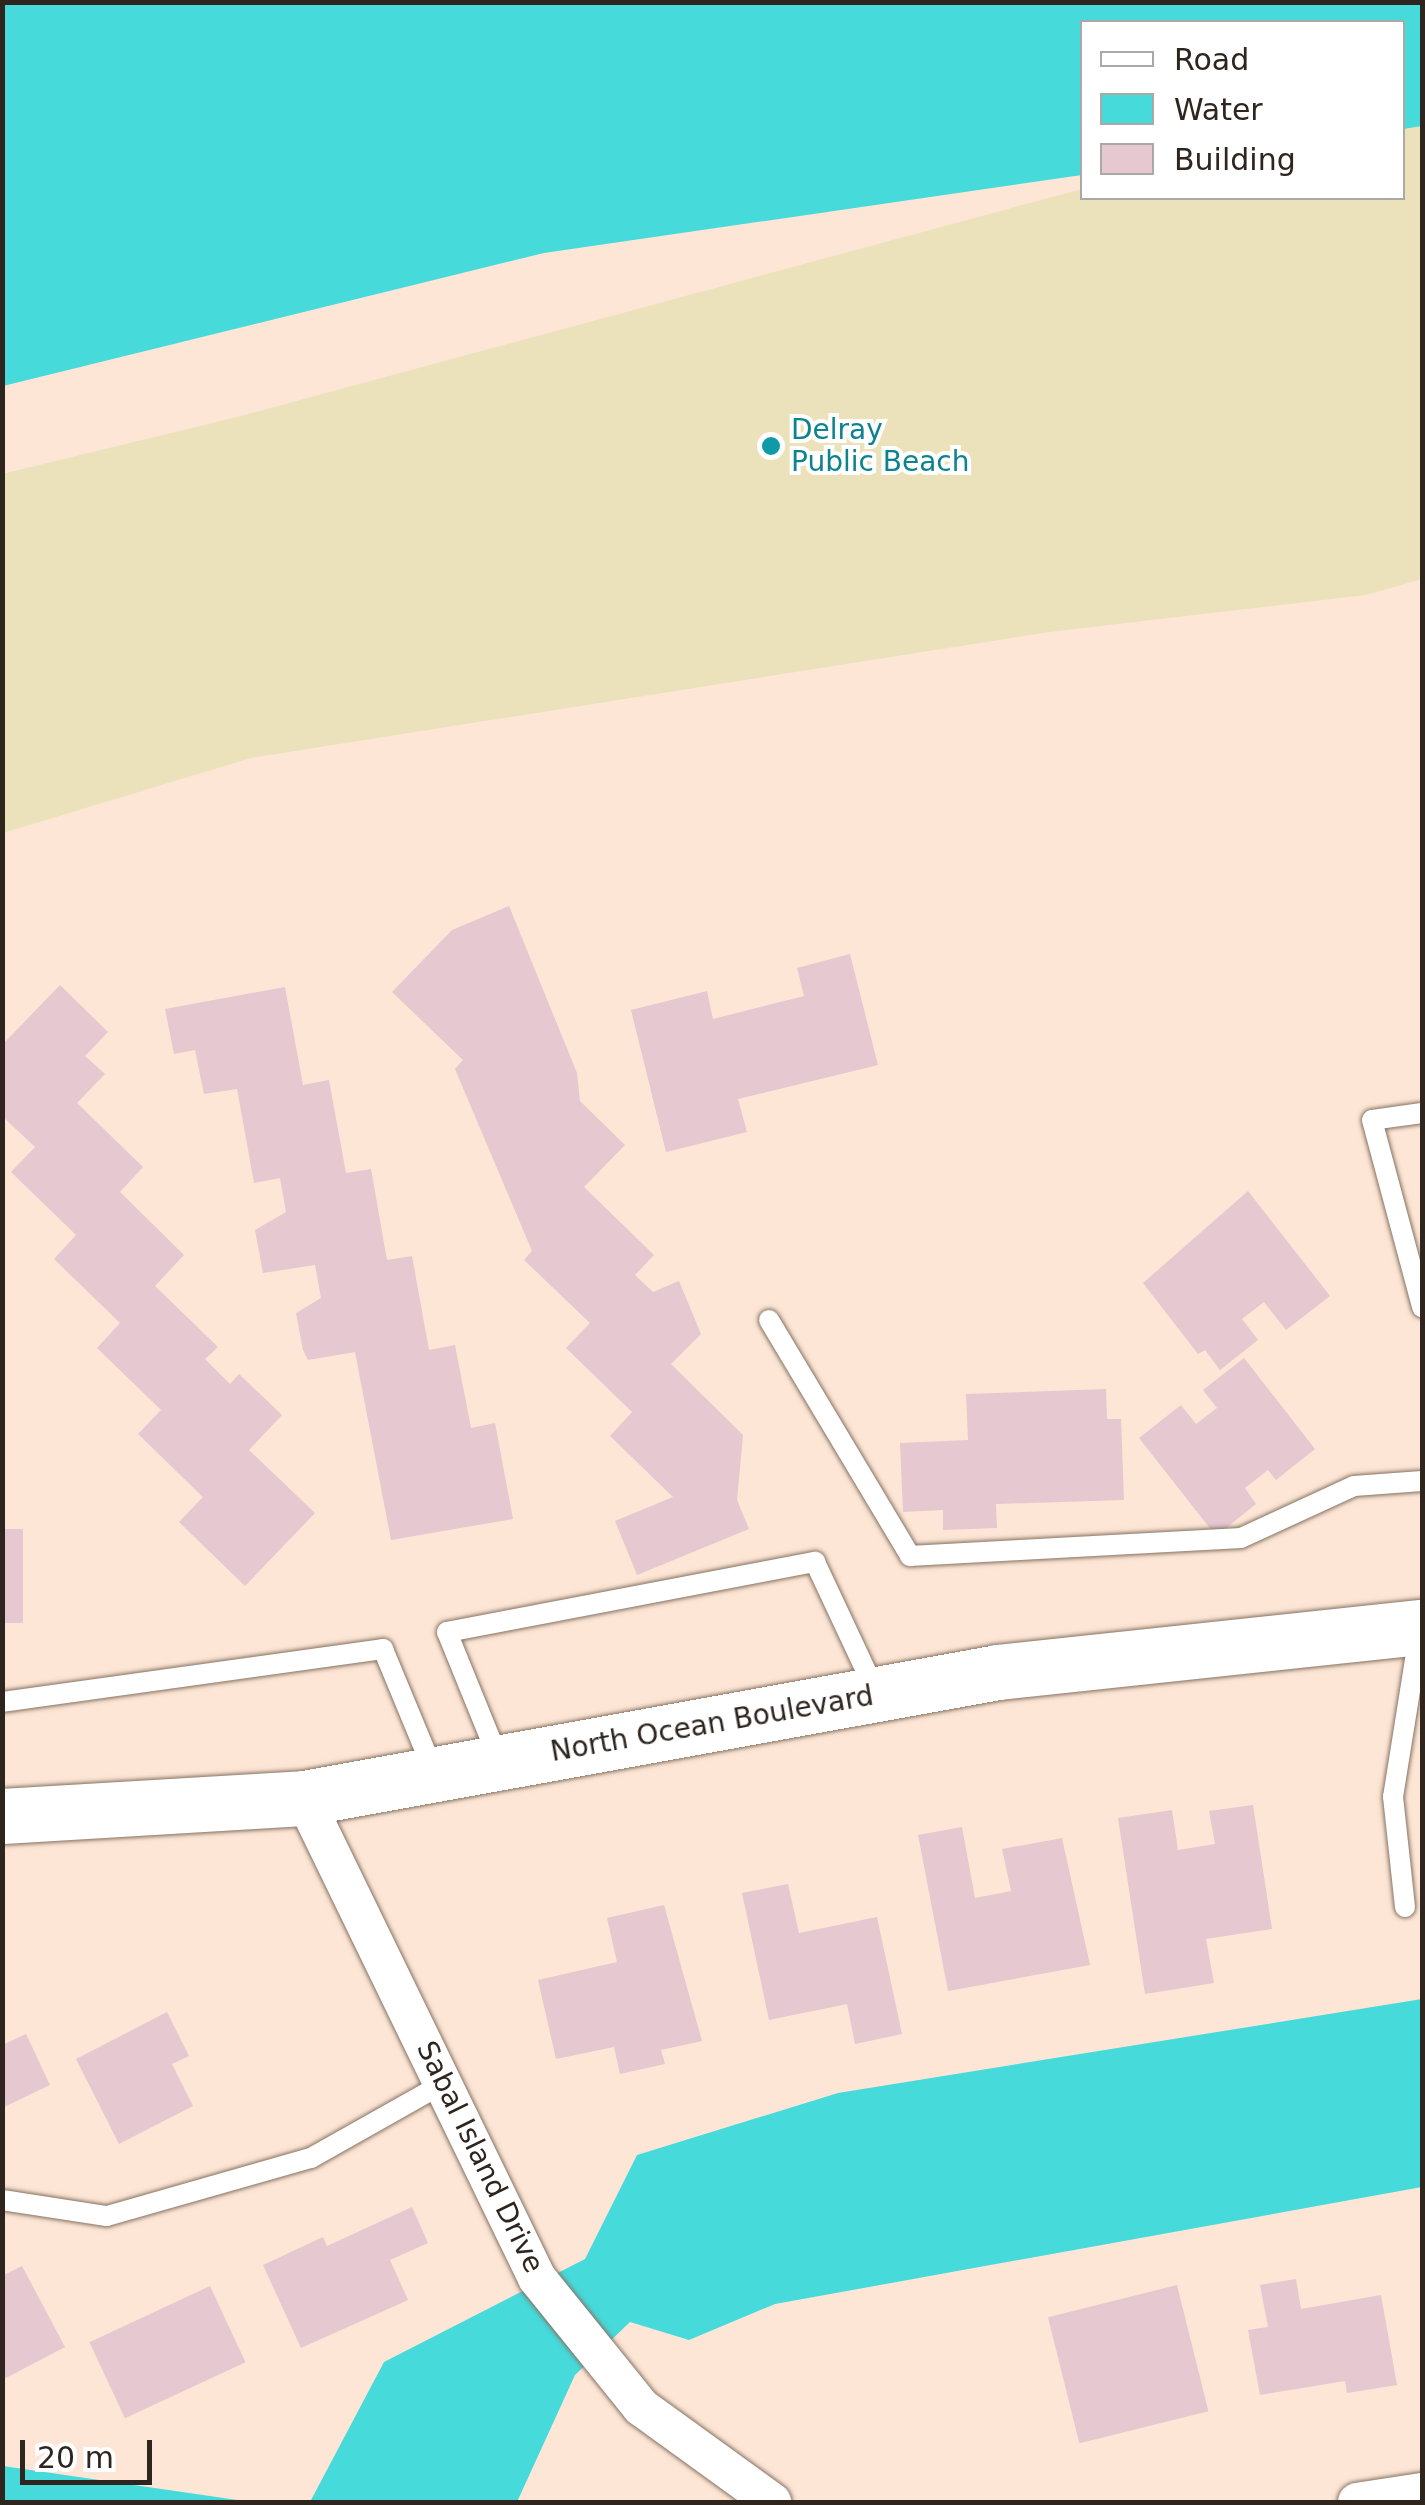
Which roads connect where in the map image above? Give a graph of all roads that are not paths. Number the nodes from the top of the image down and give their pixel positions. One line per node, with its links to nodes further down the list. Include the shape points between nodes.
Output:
1 (1422, 1112): 2 (lane, via 1372,1120)
2 (1422, 1307)
3 (770, 1320): 4 (lane, via 910,1556 1241,1538 1354,1486)
4 (1422, 1481)
5 (1422, 1622): 6 (main road, North Ocean Boulevard, via 998,1672); 12 (lane, via 1393,1797)
6 (876, 1694): 8 (main road, North Ocean Boulevard); 8 (lane, via 815,1562 448,1632)
7 (2, 1702): 9 (lane, via 384,1649)
8 (500, 1762): 9 (main road, North Ocean Boulevard)
9 (435, 1774): 10 (main road, North Ocean Boulevard)
10 (304, 1798): 11 (main road, North Ocean Boulevard); 13 (street, Sabal Island Drive)
11 (2, 1816)
12 (1405, 1907)
13 (444, 2083): 14 (lane, via 311,2158 107,2216); 16 (street, Sabal Island Drive, via 537,2278 602,2361 671,2432)
14 (2, 2200)
15 (1422, 2492): 17 (street)
16 (772, 2502)
17 (1357, 2502)

